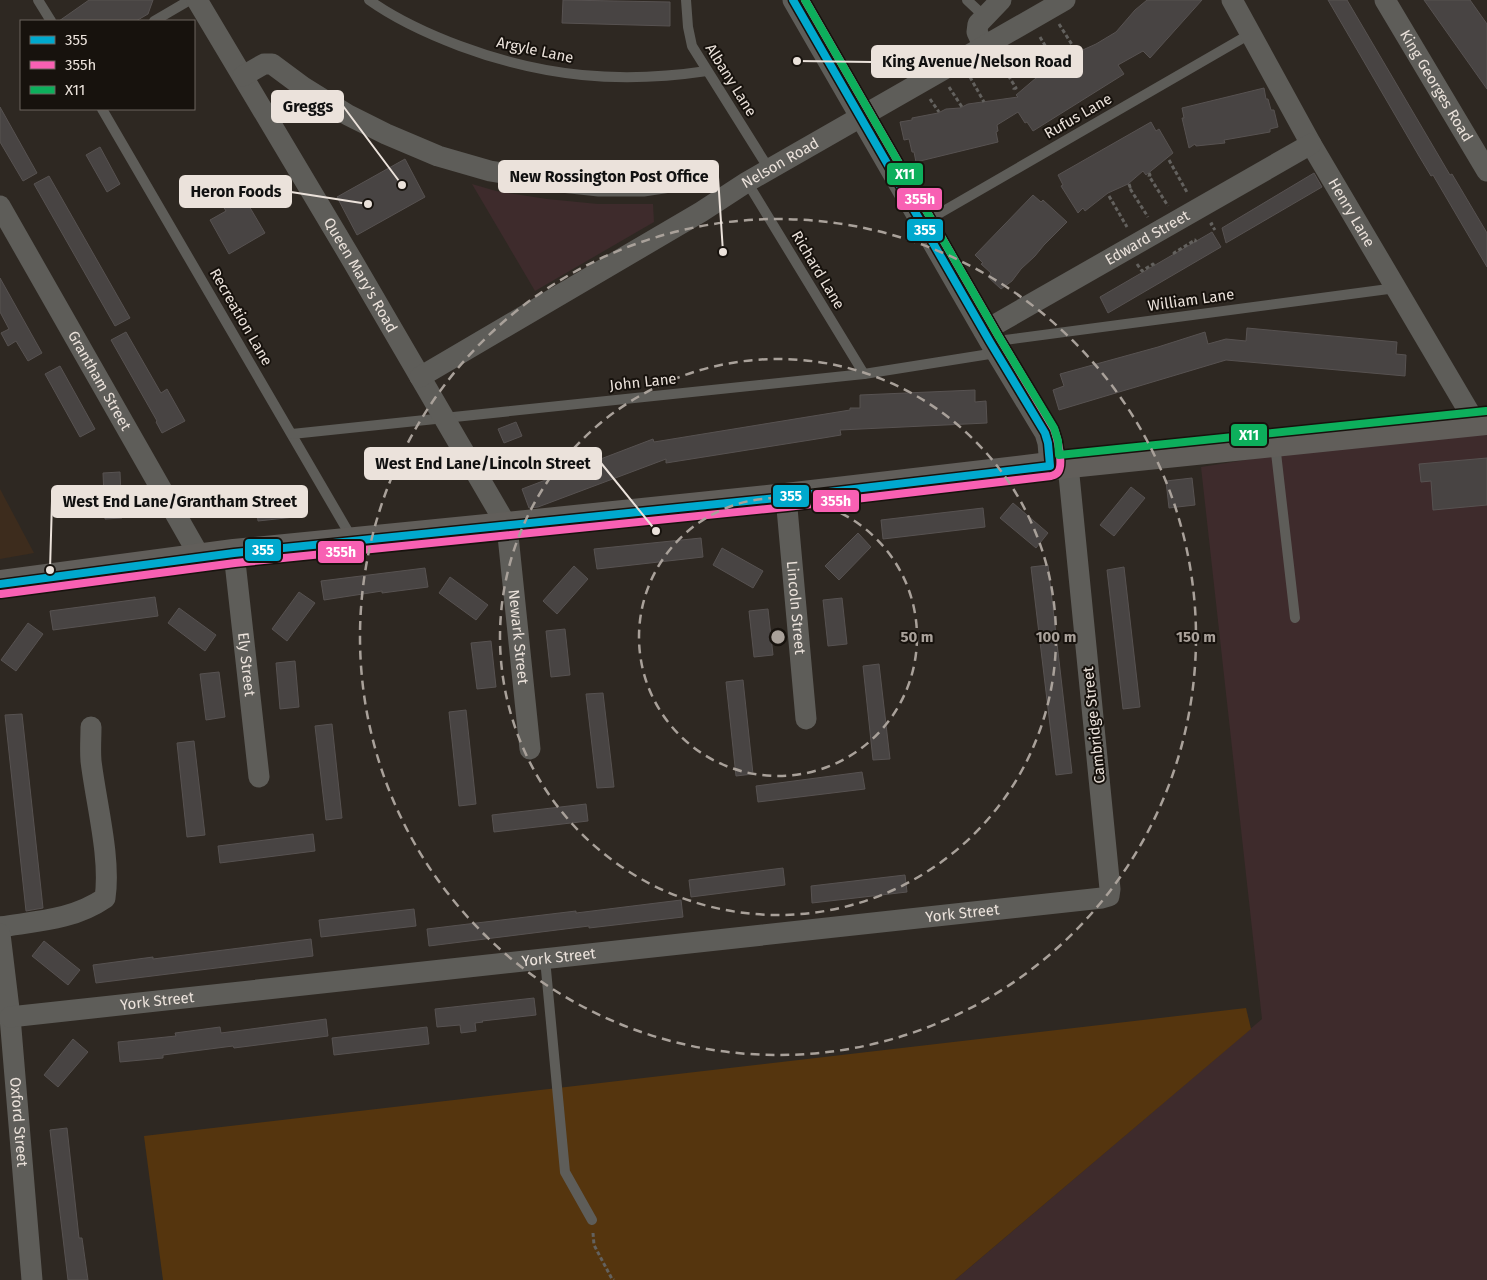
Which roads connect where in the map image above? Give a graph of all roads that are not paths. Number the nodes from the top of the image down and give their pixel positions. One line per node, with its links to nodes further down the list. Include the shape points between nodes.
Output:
1 (38, 0): 13 (lane)
2 (190, 0): 14 (lane)
3 (197, 0): 18 (street, Queen Mary's Road)
4 (369, 0): 17 (lane, Argyle Lane, via 430,35 526,67 578,75 639,78)
5 (686, 0): 17 (lane, Albany Lane, via 692,46)
6 (793, 0): 20 (street, Cambridge Street)
7 (967, 0): 12 (lane)
8 (1001, 0): 12 (street)
9 (1232, 0): 15 (street, Henry Lane)
10 (1385, 0): 23 (street, King Georges Road)
11 (1058, 4): 16 (street, Nelson Road)
12 (984, 16): 16 (street, via 977,32)
13 (50, 20)
14 (156, 20)
15 (1250, 34): 21 (street, Henry Lane); 27 (lane, Rufus Lane)
16 (986, 45): 20 (street, Nelson Road)
17 (707, 70): 22 (lane, Albany Lane)
18 (243, 76): 24 (street, via 264,64 272,64 303,88 386,134 438,156 490,171 599,186 643,186); 31 (street, Queen Mary's Road)
19 (103, 110): 34 (lane, Recreation Lane)
20 (861, 118): 22 (street, Nelson Road); 27 (street, Cambridge Street)
21 (1311, 144): 28 (street, Henry Lane); 29 (street, Edward Street, via 1137,243)
22 (769, 169): 25 (street, Nelson Road)
23 (1487, 171)
24 (703, 177)
25 (747, 182): 30 (lane, Richard Lane); 31 (street, Nelson Road)
26 (0, 206): 41 (street, Grantham Street)
27 (921, 224): 29 (street, Cambridge Street)
28 (1396, 288): 29 (lane, William Lane); 33 (street, Henry Lane)
29 (990, 342): 30 (lane, John Lane); 36 (street, Cambridge Street, via 1045,433)
30 (864, 374): 32 (lane, John Lane)
31 (420, 376): 32 (street, Queen Mary's Road)
32 (445, 418): 34 (lane, John Lane); 38 (street, Queen Mary's Road)
33 (1481, 422): 35 (street)
34 (292, 434): 39 (lane, Recreation Lane)
35 (1275, 443): 36 (street); 43 (lane)
36 (1059, 466): 37 (street); 48 (street, Cambridge Street)
37 (786, 496): 38 (street); 44 (street, Lincoln Street)
38 (507, 526): 39 (street); 46 (street, Newark Street)
39 (354, 541): 40 (street)
40 (234, 553): 41 (street); 47 (street, Ely Street)
41 (200, 557): 42 (street)
42 (0, 584)
43 (1295, 618)
44 (806, 719)
45 (91, 727): 49 (street, via 90,759 105,854 107,886 104,898 92,907 61,918)
46 (530, 749)
47 (259, 777)
48 (1109, 896): 51 (street, York Street)
49 (0, 927)
50 (0, 934): 52 (street, Oxford Street)
51 (545, 959): 52 (street, York Street); 53 (lane, via 566,1172)
52 (10, 1017): 54 (street, Oxford Street)
53 (592, 1220)
54 (32, 1280)

